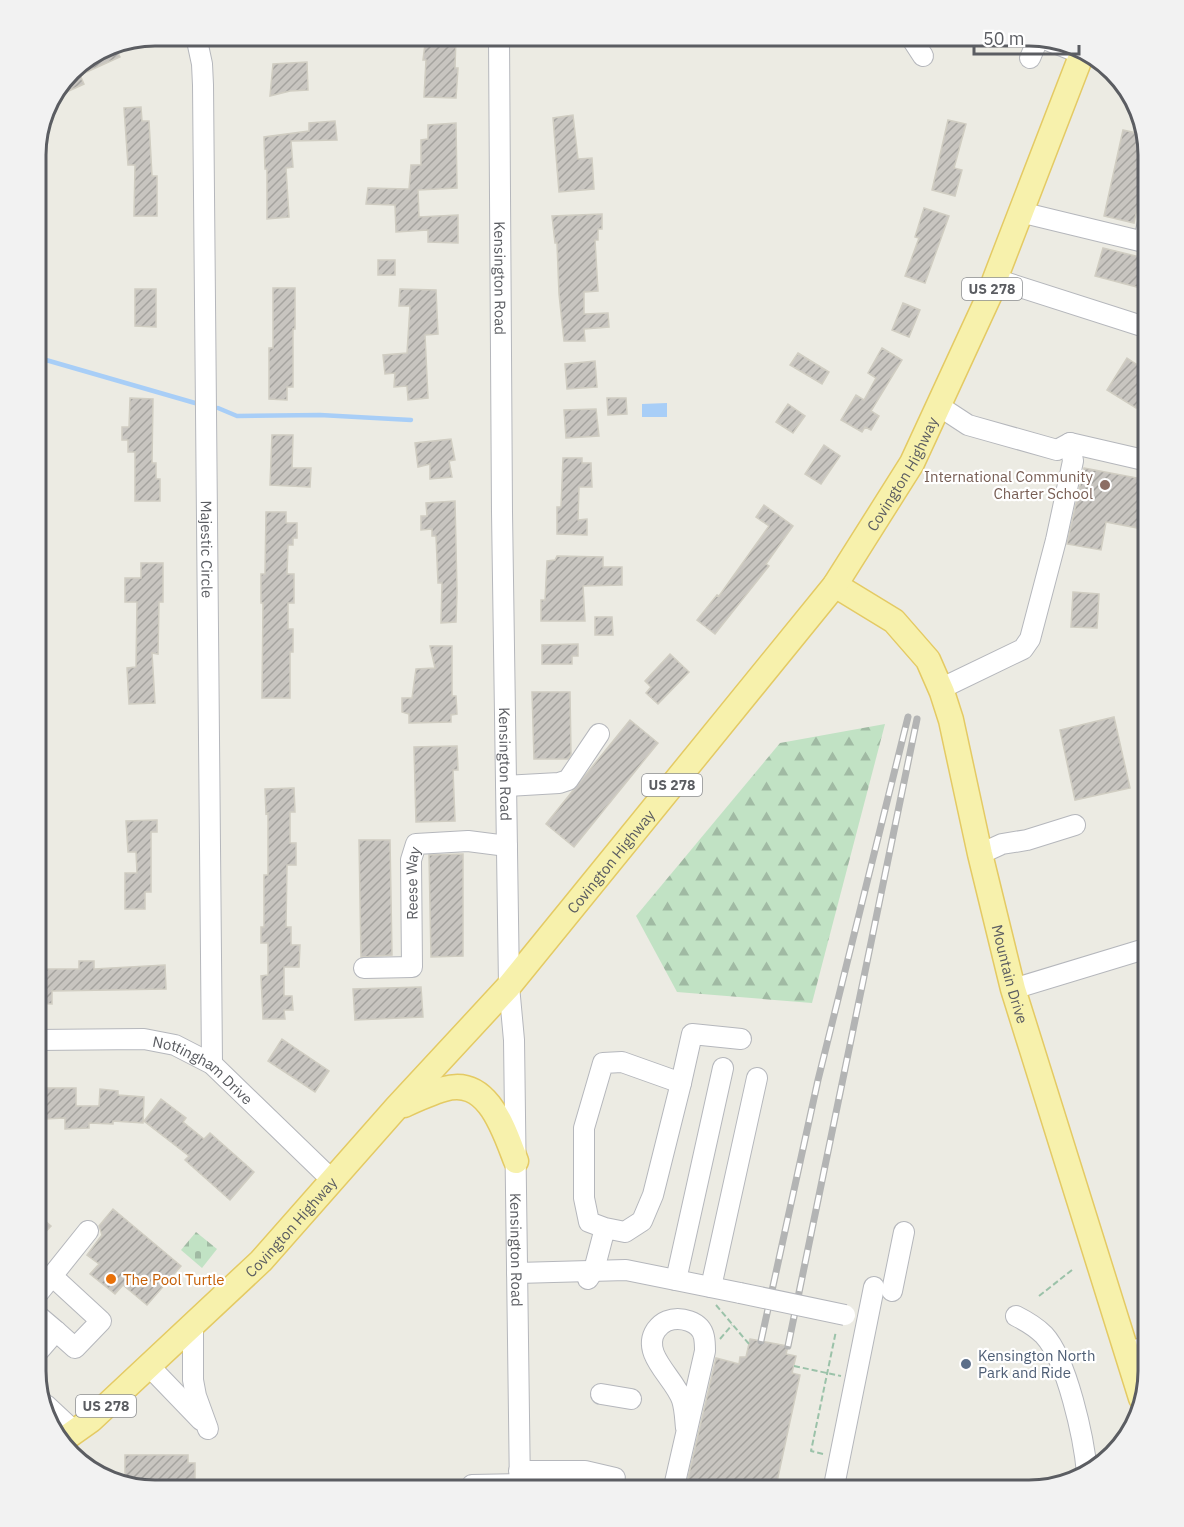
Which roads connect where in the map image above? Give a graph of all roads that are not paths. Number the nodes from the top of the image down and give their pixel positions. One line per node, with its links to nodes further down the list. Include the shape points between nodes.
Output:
1 (198, 46): 28 (street, Majestic Circle, via 203,85)
2 (499, 46): 18 (street, Kensington Road)
3 (917, 47): 5 (street)
4 (1036, 47): 6 (street)
5 (923, 56)
6 (1030, 58)
7 (1080, 60): 8 (main road, Covington Highway / US 278)
8 (1020, 212): 9 (street); 10 (main road, Covington Highway / US 278)
9 (1138, 240)
10 (994, 279): 11 (street); 12 (main road, Covington Highway / US 278)
11 (1138, 325)
12 (939, 406): 13 (street, via 968,425 989,432 1057,450); 15 (main road, Covington Highway / US 278, via 912,463)
13 (1070, 443): 14 (street); 16 (street, via 1073,461 1030,639 1023,649)
14 (1138, 459)
15 (835, 585): 16 (main road, Mountain Drive, via 894,621 928,660); 24 (main road, Covington Highway / US 278)
16 (940, 689): 21 (main road, Mountain Drive, via 951,720)
17 (599, 734): 18 (street, via 568,780)
18 (506, 786): 20 (street, Kensington Road)
19 (1075, 825): 21 (street, via 1052,822 1027,840 1002,844)
20 (507, 846): 23 (street, Reese Way, via 468,841 416,844 411,860 412,967); 24 (street, Kensington Road)
21 (980, 854): 25 (main road, Mountain Drive)
22 (1138, 951): 25 (street)
23 (364, 968)
24 (509, 986): 32 (main road, Covington Highway / US 278); 33 (street, Kensington Road)
25 (1013, 989): 50 (main road, Mountain Drive)
26 (741, 1039): 31 (street, via 692,1034)
27 (46, 1040): 28 (street, Nottingham Drive, via 144,1039 175,1045)
28 (212, 1064): 34 (street, Nottingham Drive)
29 (723, 1068): 41 (street)
30 (757, 1078): 43 (street)
31 (681, 1083): 35 (street, via 653,1195 642,1221 625,1232); 35 (street, via 622,1062 603,1063 584,1128 584,1198 589,1222)
32 (396, 1108): 33 (main road, via 445,1088 474,1091 491,1106); 34 (main road, Covington Highway / US 278)
33 (516, 1161): 38 (street, Kensington Road)
34 (333, 1182): 47 (main road, Covington Highway / US 278, via 261,1261)
35 (605, 1228): 39 (street)
36 (88, 1231): 40 (street)
37 (904, 1232): 45 (street)
38 (518, 1274): 39 (street); 59 (street, Kensington Road)
39 (591, 1274): 41 (street)
40 (52, 1276): 42 (street); 48 (street, via 102,1322 75,1348)
41 (675, 1280): 43 (street)
42 (46, 1283)
43 (715, 1288): 45 (street, bridge, via 841,1322)
44 (1016, 1316): 56 (street, via 1044,1335 1059,1360 1072,1397)
45 (867, 1319): 62 (street)
46 (46, 1323): 48 (street)
47 (194, 1324): 51 (main road, Covington Highway / US 278); 51 (street, via 193,1380 208,1429)
48 (56, 1331): 49 (street)
49 (46, 1342)
50 (1137, 1349)
51 (149, 1366): 55 (main road, Covington Highway / US 278)
52 (601, 1394): 53 (street)
53 (631, 1399)
54 (686, 1428): 54 (street, via 705,1352 704,1336 699,1327 685,1319 673,1319 662,1323 651,1342 682,1401); 61 (street)
55 (68, 1437)
56 (1086, 1464)
57 (584, 1474): 58 (street); 60 (street)
58 (615, 1478)
59 (520, 1480)
60 (536, 1480)
61 (675, 1480)
62 (835, 1480)

